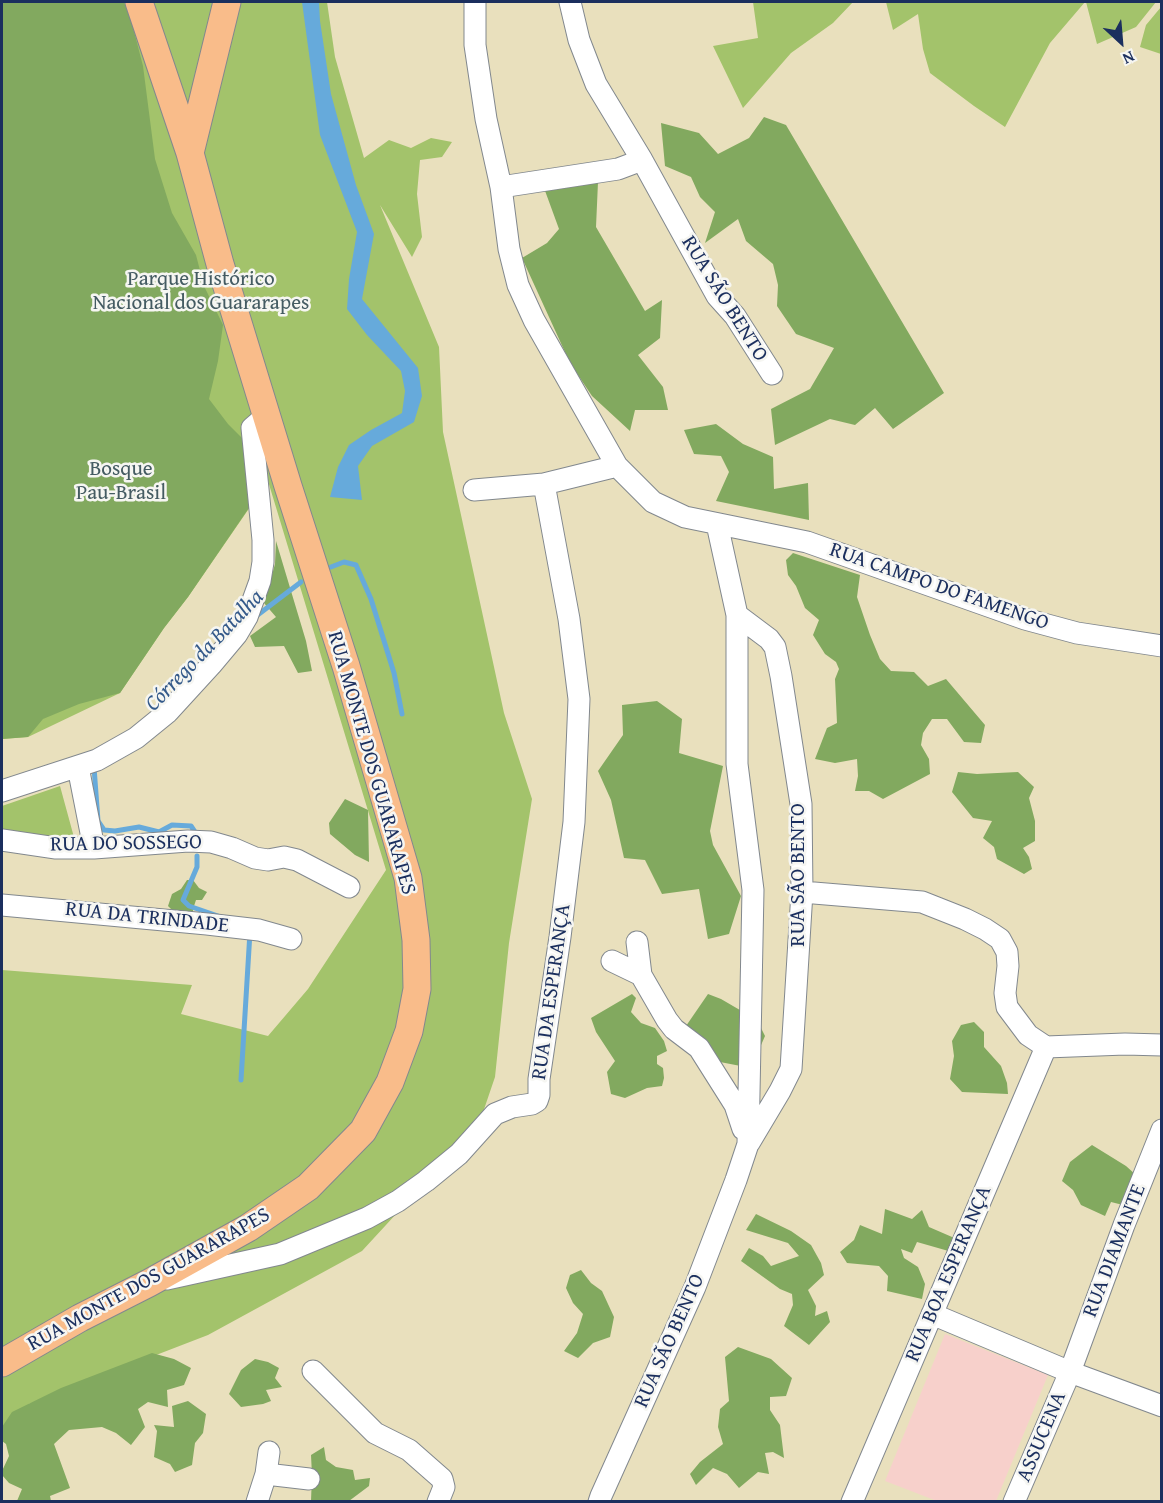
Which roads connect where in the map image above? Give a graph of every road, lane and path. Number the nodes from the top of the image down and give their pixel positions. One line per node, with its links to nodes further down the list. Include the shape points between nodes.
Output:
1 (139, 2): 5 (main road, RUA MONTE DOS GUARARAPES)
2 (227, 2): 5 (main road)
3 (475, 2): 7 (street, RUA CAMPO DO FAMENGO, via 474,45)
4 (570, 2): 6 (street, RUA SÃO BENTO, via 596,84)
5 (190, 153): 9 (main road, RUA MONTE DOS GUARARAPES)
6 (642, 160): 7 (street, via 618,169); 8 (street, RUA SÃO BENTO, via 717,296 735,316)
7 (501, 187): 10 (street, RUA CAMPO DO FAMENGO, via 518,285)
8 (772, 374)
9 (267, 415): 16 (street, via 252,428 263,562 247,617 224,650 168,712 136,738); 31 (main road, RUA MONTE DOS GUARARAPES, via 408,878 417,989 409,1032 390,1082 363,1131 308,1187 248,1228)
10 (617, 466): 11 (street); 13 (street, RUA CAMPO DO FAMENGO, via 652,502 684,517)
11 (544, 484): 12 (street); 31 (street, RUA DA ESPERANÇA, via 579,699 574,822 537,1101 495,1114 459,1154 426,1181 367,1218 280,1254)
12 (474, 490)
13 (717, 524): 14 (street, RUA SÃO BENTO); 15 (street, RUA CAMPO DO FAMENGO, via 807,542 1025,619 1077,633)
14 (737, 615): 21 (street, RUA SÃO BENTO, via 775,647 801,804); 30 (street, RUA SÃO BENTO, via 737,764 753,890)
15 (1161, 646)
16 (79, 774): 17 (street); 19 (street)
17 (2, 791)
18 (2, 840): 19 (street, RUA DO SOSSEGO, via 56,848)
19 (94, 848): 20 (street, RUA DO SOSSEGO, via 188,840 211,842 255,858 297,860)
20 (349, 887)
21 (802, 892): 28 (street, via 922,902 965,919 1000,939 1007,952 1006,1007 1028,1035); 30 (street, RUA SÃO BENTO, via 791,1069)
22 (2, 905): 23 (street, RUA DA TRINDADE, via 218,925)
23 (291, 939)
24 (637, 942): 26 (street)
25 (612, 961): 26 (street)
26 (641, 975): 30 (street, via 674,1029 699,1048 735,1105)
27 (1161, 1045): 28 (street)
28 (1046, 1047): 32 (street, RUA BOA ESPERANÇA)
29 (1161, 1130): 35 (street, RUA DIAMANTE)
30 (748, 1144): 42 (street, RUA SÃO BENTO, via 695,1287)
31 (149, 1283): 33 (main road, RUA MONTE DOS GUARARAPES)
32 (932, 1314): 35 (street); 43 (street, RUA BOA ESPERANÇA)
33 (2, 1363)
34 (313, 1371): 40 (street, via 375,1433 409,1450 442,1479)
35 (1070, 1372): 36 (street); 44 (street, ASSUCENA)
36 (1161, 1407)
37 (269, 1452): 38 (street)
38 (266, 1474): 39 (street); 41 (street)
39 (309, 1479)
40 (440, 1498)
41 (257, 1502)
42 (599, 1502)
43 (852, 1502)
44 (1014, 1502)

